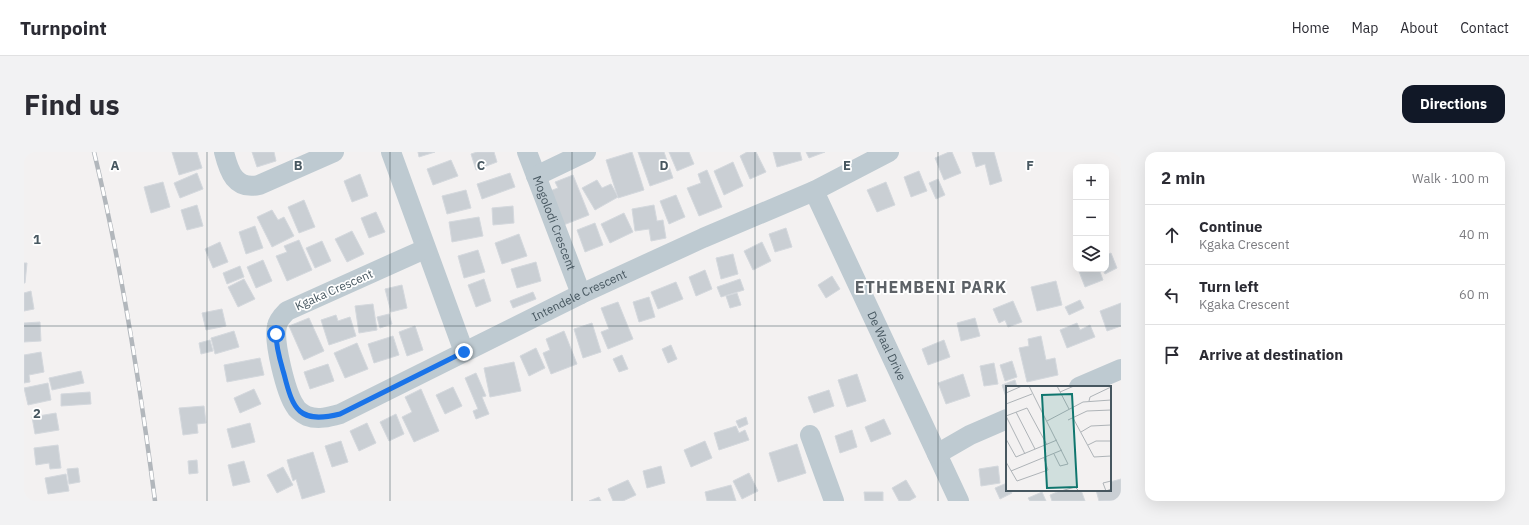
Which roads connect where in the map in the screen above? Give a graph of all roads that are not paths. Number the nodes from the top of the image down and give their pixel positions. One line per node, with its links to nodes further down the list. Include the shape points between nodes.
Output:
1 (224, 152): 2 (street, via 233,176 241,184 251,187)
2 (334, 152)
3 (391, 152): 9 (street)
4 (527, 152): 7 (street, Mogolodi Crescent)
5 (586, 152): 7 (street)
6 (889, 152): 8 (street, Intendele Crescent)
7 (536, 176): 10 (street, Mogolodi Crescent)
8 (814, 191): 10 (street, Intendele Crescent); 16 (street, De Waal Drive)
9 (425, 249): 11 (street); 11 (street, Kgaka Crescent, via 287,311 281,317 277,324 276,345 290,397 296,408 306,415 319,418 334,416)
10 (581, 294): 11 (street, Intendele Crescent)
11 (464, 352)
12 (1121, 368): 13 (street)
13 (1081, 386)
14 (1006, 419): 16 (street, via 970,435)
15 (810, 435): 17 (street)
16 (938, 454): 18 (street, De Waal Drive)
17 (834, 501)
18 (959, 501)

